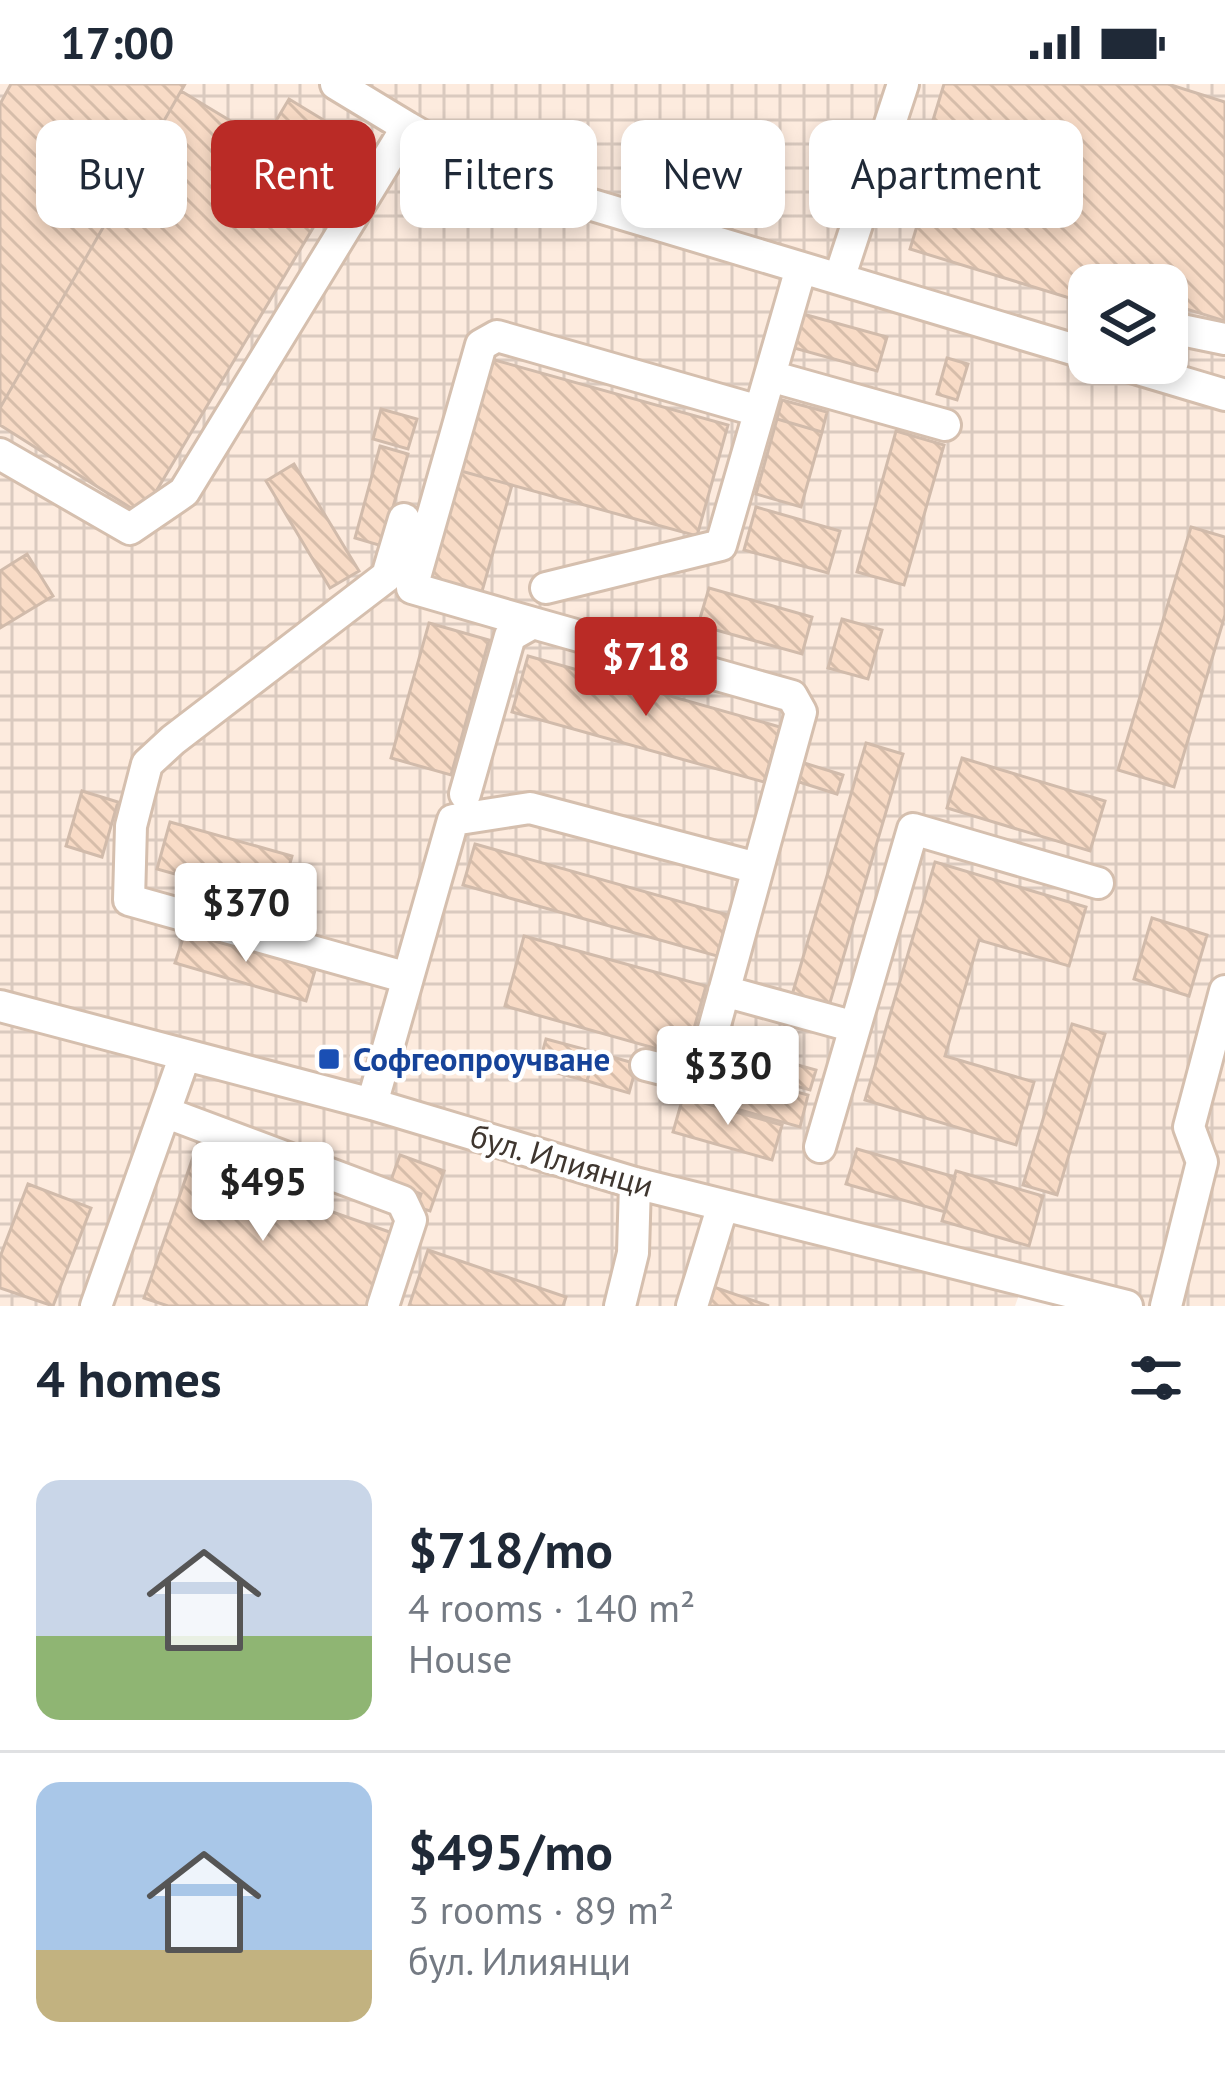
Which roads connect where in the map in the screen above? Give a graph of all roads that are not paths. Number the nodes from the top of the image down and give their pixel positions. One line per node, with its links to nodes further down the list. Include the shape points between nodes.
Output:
1 (336, 84): 3 (street)
2 (903, 84): 7 (street)
3 (400, 123)
4 (400, 139): 16 (street, via 211,452 166,508 130,530)
5 (597, 206): 6 (street)
6 (801, 268): 7 (street); 11 (street)
7 (839, 279): 10 (street)
8 (1188, 331): 9 (street)
9 (1225, 339)
10 (1068, 348)
11 (770, 376): 14 (street); 15 (street)
12 (1188, 384): 13 (street)
13 (1225, 395)
14 (759, 411): 18 (street, via 721,545); 19 (street, via 497,336 481,345 412,589)
15 (945, 425)
16 (0, 454)
17 (404, 519): 23 (street, via 387,576 148,764 130,826 129,900)
18 (546, 588)
19 (533, 622): 20 (street, via 509,636); 21 (street, via 792,696 801,712)
20 (465, 794)
21 (757, 868): 23 (street, via 530,808 453,820); 24 (street)
22 (1098, 884): 27 (street, via 913,829)
23 (408, 978): 30 (street)
24 (724, 991): 27 (street); 29 (street, via 713,1032 690,1066)
25 (1225, 991): 33 (street, via 1189,1126)
26 (0, 1006): 28 (street, бул. Илиянци)
27 (855, 1027): 32 (street)
28 (185, 1054): 30 (street, бул. Илиянци); 31 (street)
29 (646, 1065)
30 (372, 1104): 34 (street, бул. Илиянци)
31 (167, 1113): 36 (street); 37 (street, via 402,1201 411,1220)
32 (820, 1147)
33 (1214, 1165): 41 (street)
34 (635, 1183): 35 (street, бул. Илиянци); 38 (street, via 633,1253)
35 (723, 1205): 39 (street); 40 (street, бул. Илиянци)
36 (100, 1304)
37 (383, 1306)
38 (620, 1306)
39 (692, 1306)
40 (1126, 1306)
41 (1166, 1306)

